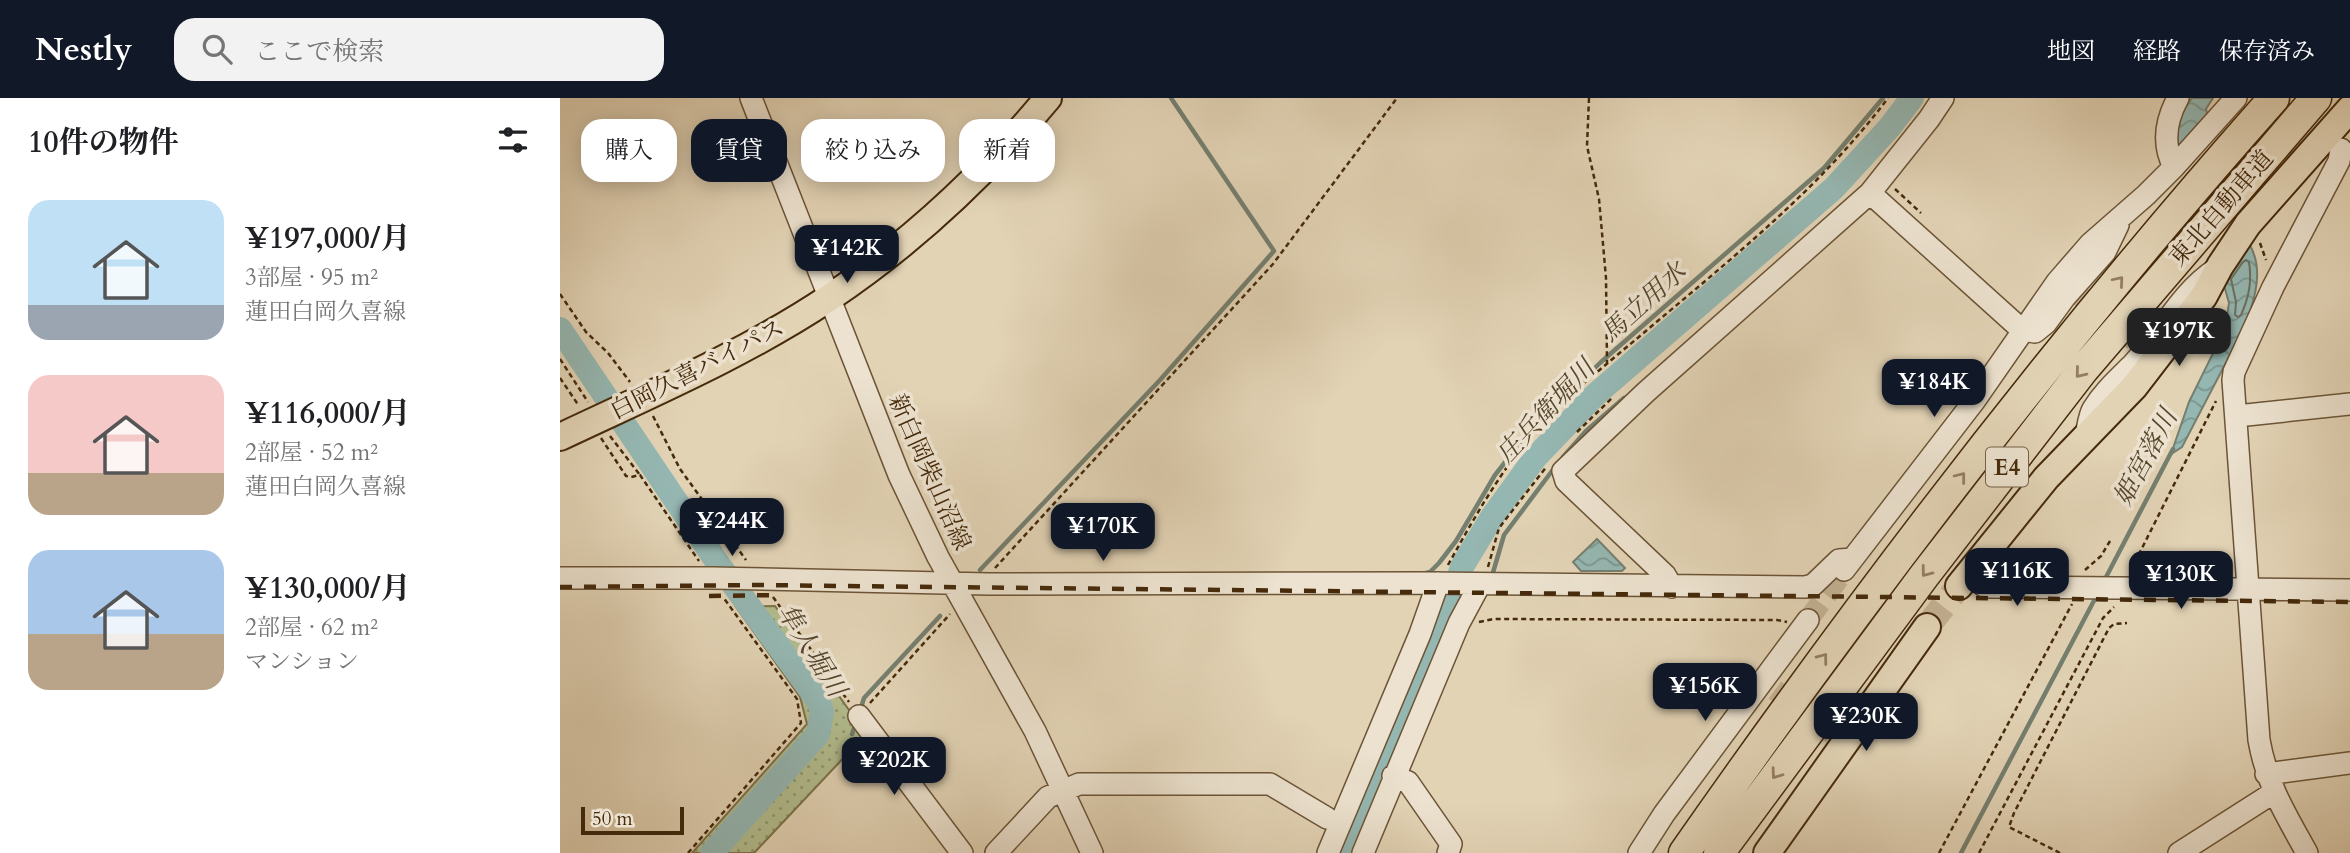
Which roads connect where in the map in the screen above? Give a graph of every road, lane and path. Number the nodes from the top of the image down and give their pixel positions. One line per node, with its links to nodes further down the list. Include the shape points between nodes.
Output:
1 (751, 98): 20 (street, 新白岡柴山沼線)
2 (1048, 98): 20 (main road, 白岡久喜バイパス, via 959,193)
3 (1397, 98): 42 (path, via 1273,264 999,562)
4 (1589, 98): 23 (path, via 1587,146 1599,199)
5 (1888, 98): 23 (path, via 1832,166)
6 (1943, 98): 14 (street)
7 (2178, 98): 13 (street, via 2167,126)
8 (2236, 98): 13 (street)
9 (2274, 98): 70 (highway, 東北自動車道 / E4, one-way to 9, via 1784,710 2020,400)
10 (2316, 98): 71 (highway, 東北自動車道 / E4, one-way to 71, via 2083,370)
11 (2350, 109): 12 (main road)
12 (2340, 145): 16 (main road); 18 (street, via 2339,161)
13 (2174, 167): 15 (street)
14 (1870, 193): 21 (street); 44 (street, via 1563,471 1566,481 1665,575)
15 (2121, 218): 21 (street, via 2090,244); 21 (street, via 2105,252 2076,293 2040,330)
16 (2248, 224): 17 (main road); 18 (path, via 2263,249)
17 (2220, 266): 30 (main road, via 2204,296 2134,387); 30 (street, via 2202,278 2139,345 2091,412)
18 (2273, 287): 25 (street)
19 (560, 294): 26 (path)
20 (829, 298): 26 (main road, 白岡久喜バイパス, via 731,356); 40 (street, 新白岡柴山沼線, via 889,452)
21 (2022, 330): 34 (street, via 1975,400)
22 (560, 359): 29 (path)
23 (1607, 363): 41 (path, via 1509,463 1478,510)
24 (560, 378): 29 (path)
25 (2233, 380): 28 (street); 46 (path, via 2224,386)
26 (639, 400): 29 (main road, 白岡久喜バイパス); 37 (path, via 680,470)
27 (2350, 404): 28 (street)
28 (2237, 416): 47 (street)
29 (596, 420): 31 (main road, 白岡久喜バイパス); 32 (path); 32 (path, via 626,476)
30 (2086, 435): 38 (main road)
31 (560, 437)
32 (640, 475): 39 (path)
33 (2110, 541): 45 (path, via 2077,579)
34 (1852, 559): 35 (street); 44 (street, via 1839,559 1813,585 1805,587)
35 (1839, 578)
36 (560, 579): 39 (street)
37 (756, 579): 39 (street); 40 (street); 54 (path)
38 (1964, 579): 45 (street, via 1991,587)
39 (712, 580): 61 (path, via 797,699 801,723)
40 (952, 583): 42 (street); 49 (street, 新白岡柴山沼線)
41 (1442, 583): 42 (street); 43 (street); 55 (street)
42 (989, 584)
43 (1476, 584): 44 (street); 57 (street)
44 (1672, 587)
45 (2082, 588): 46 (street); 73 (path)
46 (2121, 589): 47 (street); 74 (path, via 2124,596 2103,618)
47 (2247, 590): 48 (street); 58 (street, via 2259,740)
48 (2350, 590)
49 (964, 604): 54 (path); 59 (street, 新白岡柴山沼線)
50 (2127, 622): 75 (path, via 2109,628 2009,827)
51 (1802, 626): 53 (path, via 1777,620 1493,619 1479,622); 69 (street, via 1769,685 1664,814)
52 (1927, 627): 72 (main road, via 1838,738)
53 (1473, 631)
54 (859, 716): 62 (street)
55 (1366, 761): 60 (street, via 1353,762); 66 (street)
56 (2350, 763): 58 (street)
57 (1393, 776): 67 (street); 68 (street, via 1408,782 1451,844)
58 (2270, 783): 76 (street); 77 (street)
59 (1064, 789): 60 (street, via 1088,784 1270,784); 63 (street, via 1048,797); 64 (street, 新白岡柴山沼線)
60 (1327, 818): 65 (street)
61 (688, 853)
62 (962, 853)
63 (996, 853)
64 (1091, 853)
65 (1314, 853)
66 (1328, 853)
67 (1363, 853)
68 (1448, 853)
69 (1639, 853)
70 (1684, 853)
71 (1719, 853)
72 (1767, 853)
73 (1938, 853)
74 (1979, 853)
75 (2060, 853)
76 (2179, 853)
77 (2307, 853)

